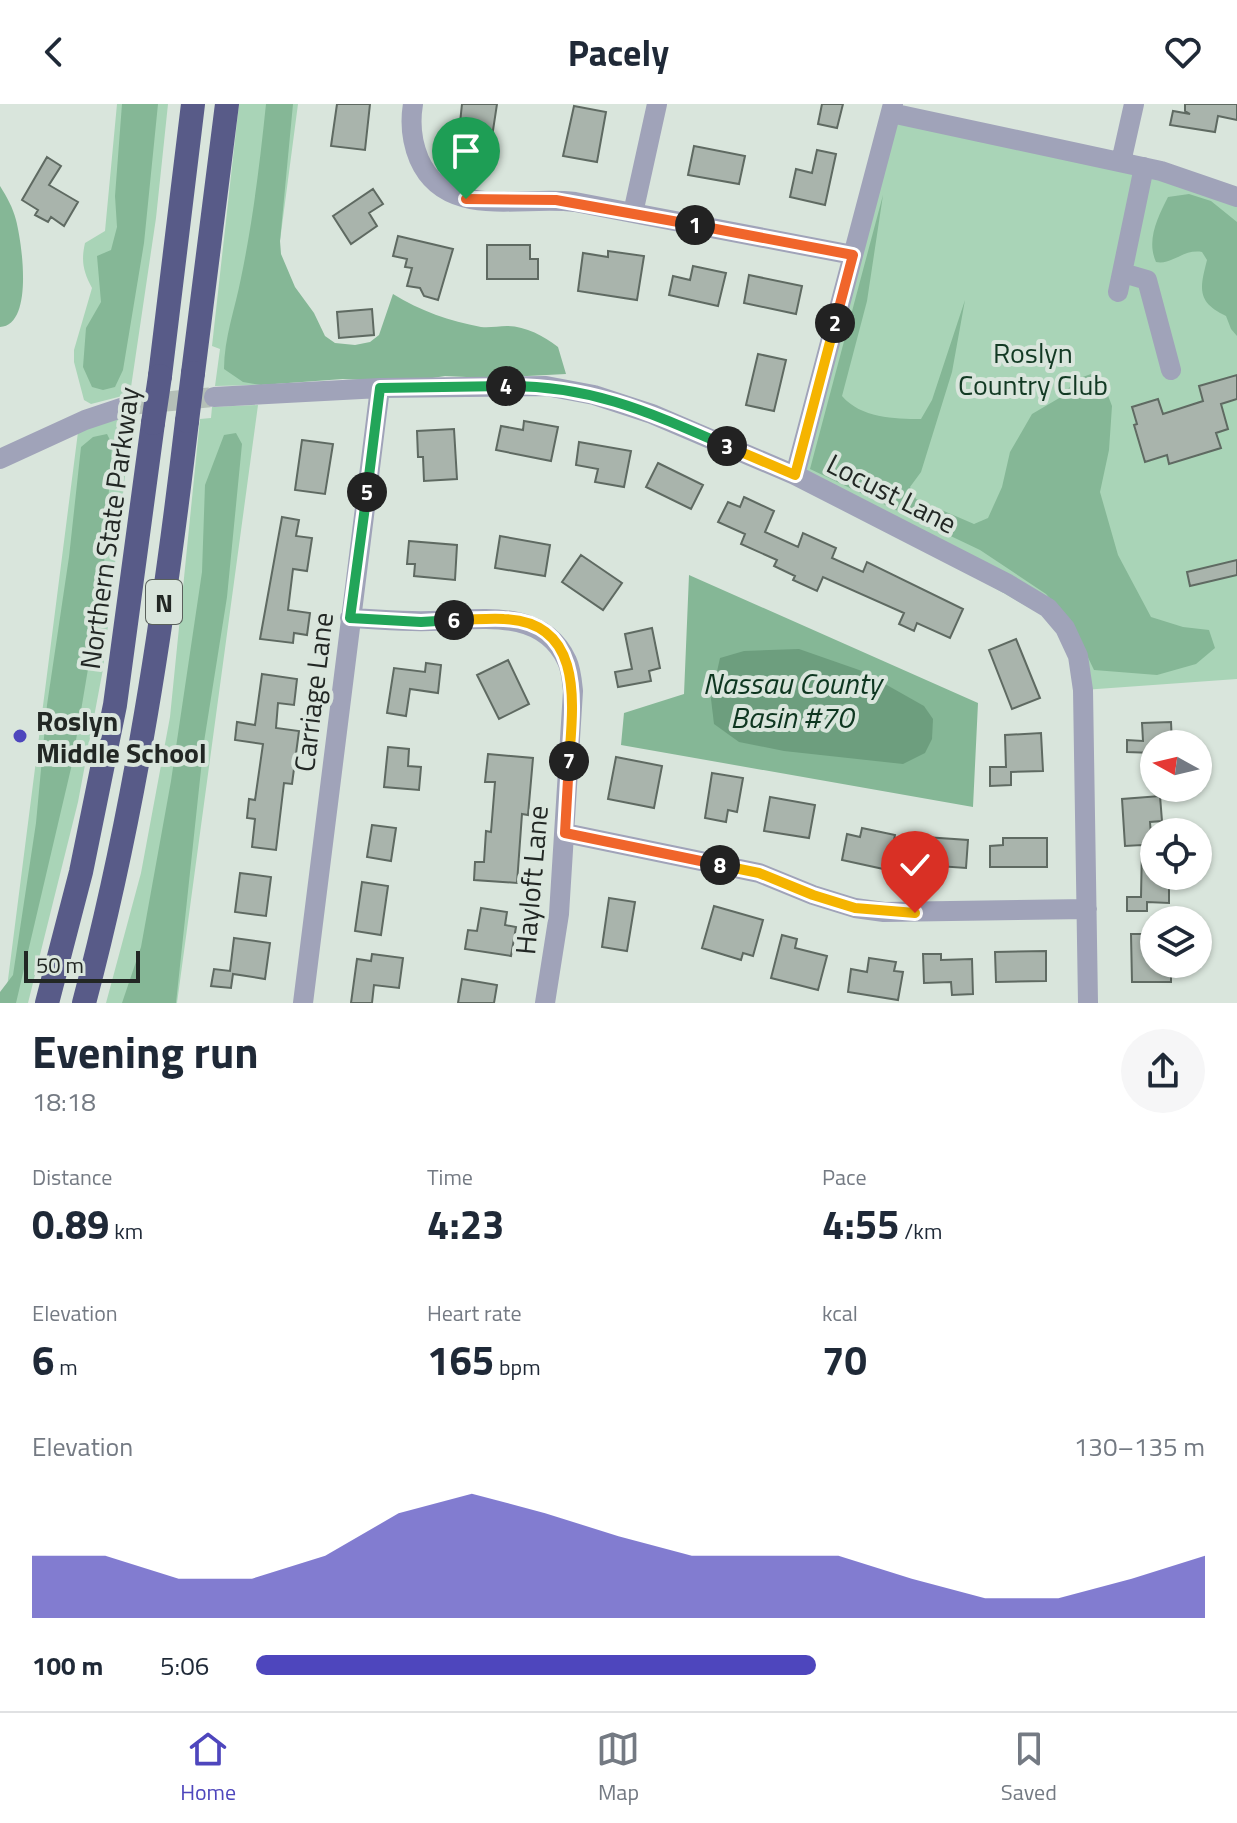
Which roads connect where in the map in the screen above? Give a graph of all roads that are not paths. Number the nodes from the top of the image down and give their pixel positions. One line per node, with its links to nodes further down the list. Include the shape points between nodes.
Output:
1 (193, 104): 21 (highway, Northern State Parkway / N, bridge, via 115,705)
2 (227, 104): 22 (highway, N, bridge, via 143,738)
3 (413, 104): 10 (street, via 415,148 425,172 448,192 466,199 556,200)
4 (657, 104): 10 (street)
5 (1134, 104): 7 (street)
6 (892, 108): 7 (street); 11 (street)
7 (1121, 162): 8 (street)
8 (1144, 167): 9 (street); 12 (street, via 1120,282 1147,280)
9 (1237, 197)
10 (633, 213): 11 (street)
11 (853, 255): 17 (street)
12 (1171, 370)
13 (380, 388): 14 (street, Locust Lane); 17 (street, Locust Lane, via 546,386 594,395); 18 (street, Carriage Lane)
14 (214, 397)
15 (130, 405): 16 (street)
16 (0, 459)
17 (795, 475): 20 (street, Locust Lane, via 1008,584 1048,608 1065,628 1078,656 1083,690)
18 (350, 618): 19 (street, Hayloft Lane, via 507,619 534,625 553,639 568,662 573,691); 23 (street, Carriage Lane)
19 (565, 833): 20 (street, via 759,873 870,910); 24 (street, Hayloft Lane)
20 (1087, 909): 25 (street, Locust Lane)
21 (47, 1003)
22 (84, 1003)
23 (303, 1003)
24 (545, 1003)
25 (1088, 1003)

